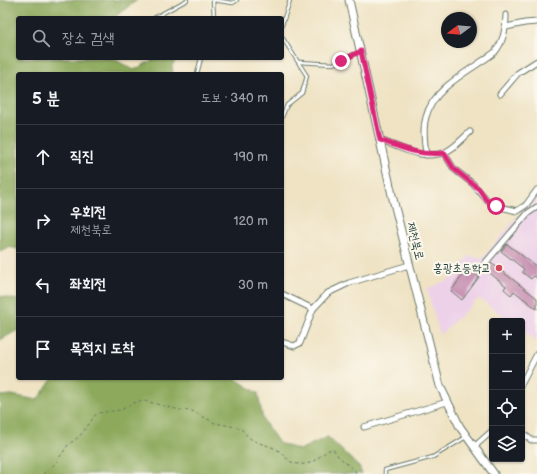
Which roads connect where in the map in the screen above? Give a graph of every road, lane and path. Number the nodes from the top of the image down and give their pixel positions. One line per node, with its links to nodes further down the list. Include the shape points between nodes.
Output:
1 (187, 0): 7 (lane)
2 (213, 0): 3 (lane, via 233,3); 8 (lane)
3 (237, 0)
4 (290, 0): 9 (lane)
5 (350, 0): 13 (street, 제천북로)
6 (506, 15): 11 (street)
7 (158, 16)
8 (214, 16)
9 (284, 19)
10 (537, 22): 11 (street)
11 (506, 27): 23 (street, via 500,47 448,86 431,104 425,118)
12 (284, 41): 16 (lane)
13 (361, 51): 16 (lane, via 333,64); 21 (street, 제천북로)
14 (200, 60): 17 (lane)
15 (537, 61): 18 (street, via 518,73)
16 (299, 62): 19 (lane, via 306,72 307,79 302,93 287,105)
17 (198, 72)
18 (500, 94)
19 (284, 112)
20 (470, 132): 22 (street)
21 (380, 140): 23 (street); 26 (street, 제천북로)
22 (444, 153): 23 (street); 24 (street, via 454,169 496,206 517,211 526,205)
23 (426, 155)
24 (537, 190)
25 (537, 207): 27 (street, via 528,213)
26 (409, 265): 29 (street, via 341,286 328,293); 33 (street, 제천북로, via 430,351)
27 (481, 268)
28 (284, 295): 29 (street)
29 (313, 309): 30 (street, via 300,342 294,346)
30 (284, 343)
31 (537, 354): 32 (street)
32 (525, 377)
33 (447, 402): 34 (street); 37 (street, 제천북로)
34 (364, 427)
35 (489, 434): 39 (street)
36 (525, 434): 38 (street, via 532,440)
37 (466, 436): 39 (street, 제천북로); 42 (lane, via 433,457 386,470)
38 (537, 440)
39 (474, 447): 43 (street, 제천북로)
40 (42, 474): 41 (path, via 55,464 68,445 80,436 97,413 121,410 140,400 192,411 215,423 241,428 248,437 260,445 277,450 292,463 310,463 333,449 336,455)
41 (358, 474)
42 (385, 474)
43 (494, 474)

